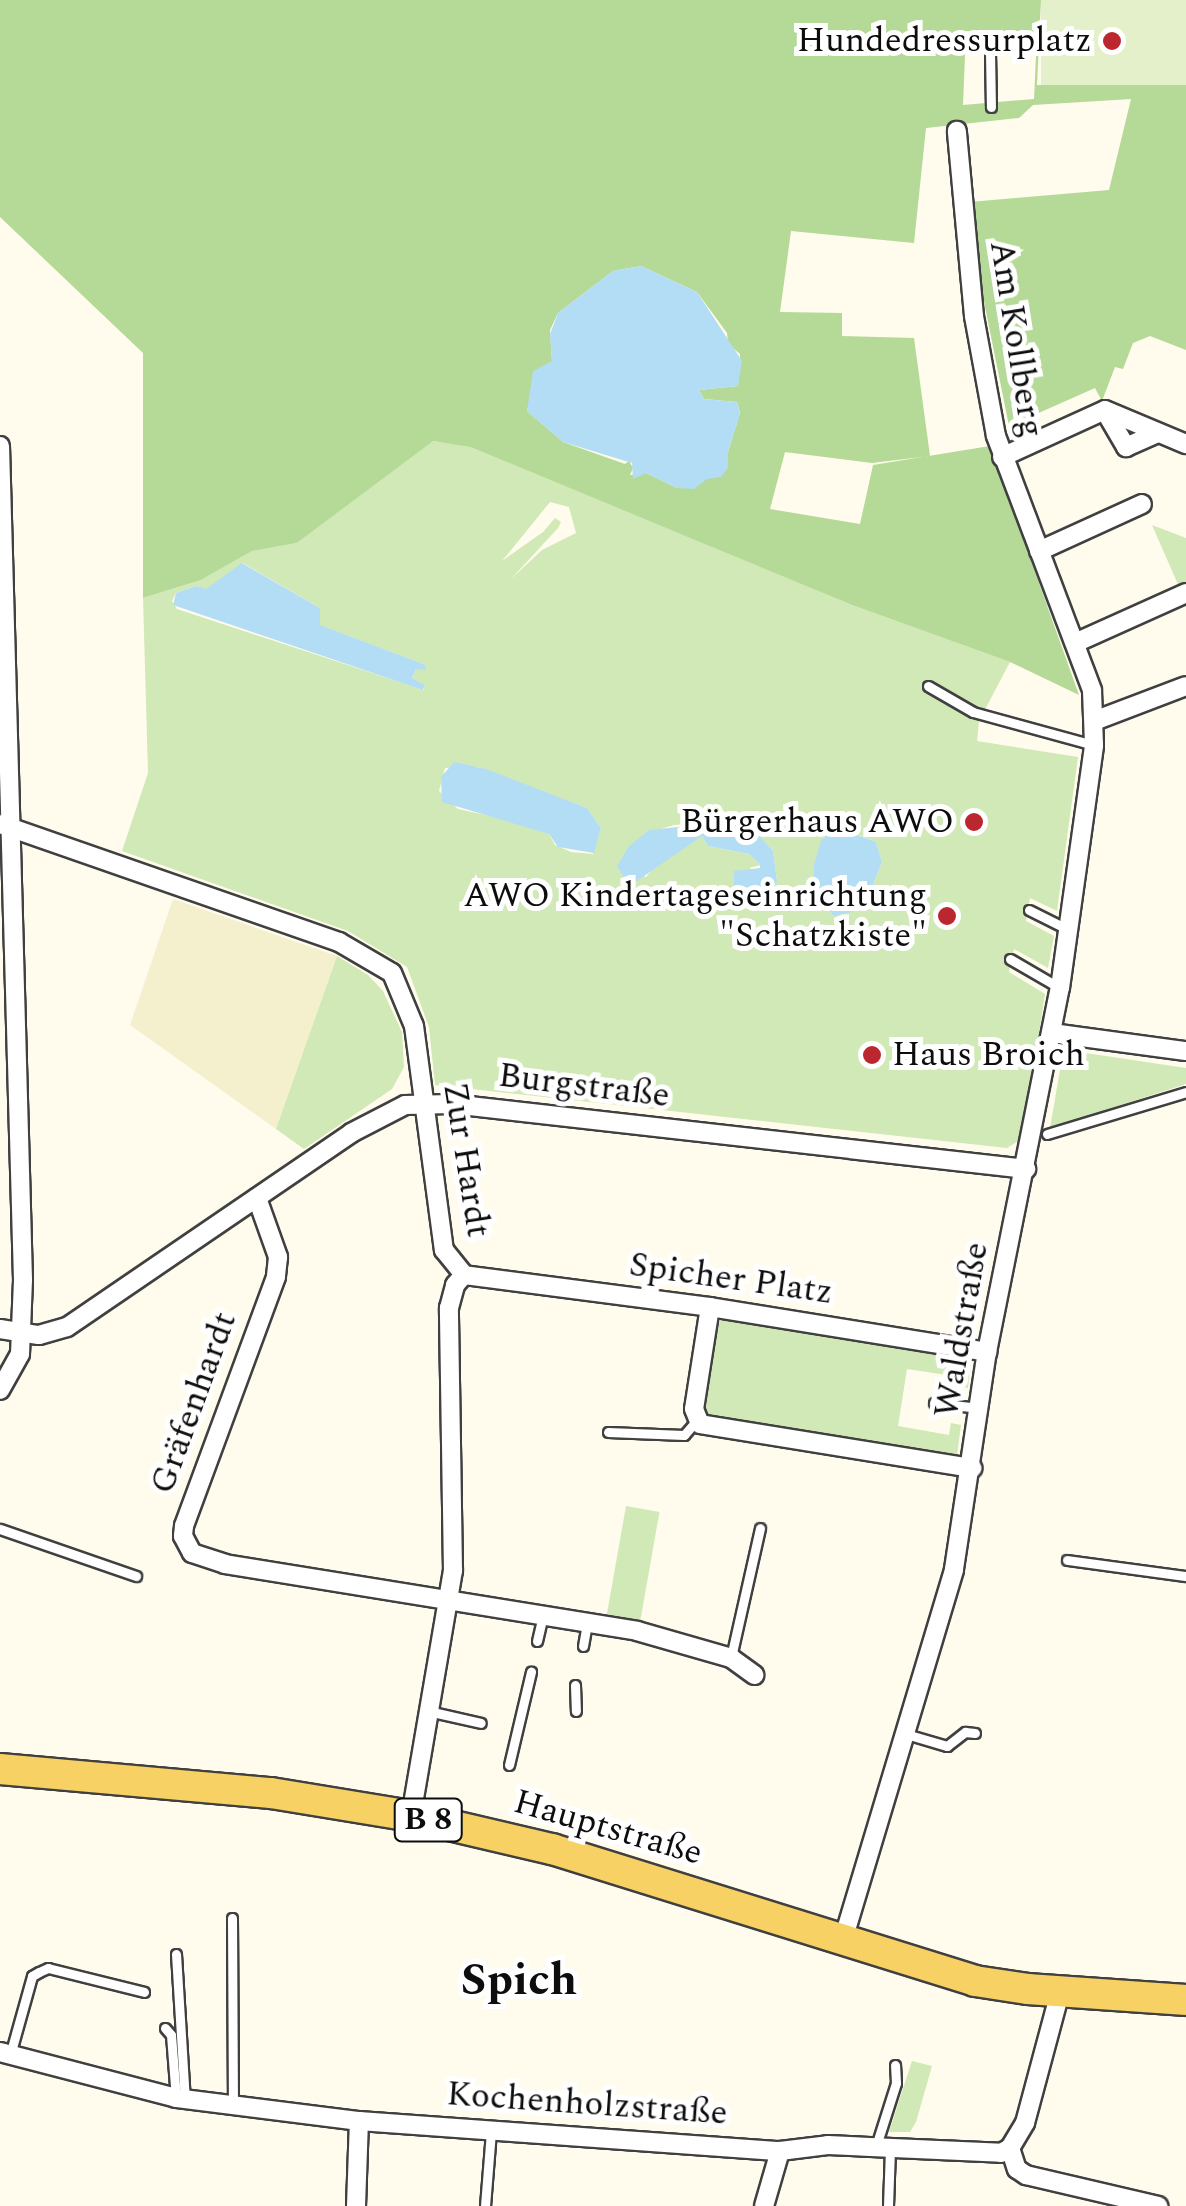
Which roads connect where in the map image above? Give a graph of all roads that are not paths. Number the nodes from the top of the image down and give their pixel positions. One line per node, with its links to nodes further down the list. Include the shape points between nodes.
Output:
1 (990, 52): 2 (lane)
2 (991, 107)
3 (957, 131): 6 (street, Am Kollberg, via 974,316)
4 (1186, 444): 6 (street, via 1157,432 1126,448 1105,410)
5 (0, 446): 7 (street)
6 (1002, 457): 9 (street, Am Kollberg)
7 (2, 493): 12 (street)
8 (1142, 504): 9 (street)
9 (1039, 550): 11 (street, Am Kollberg)
10 (1186, 594): 11 (street)
11 (1075, 642): 15 (street, Am Kollberg)
12 (4, 686): 18 (street)
13 (928, 686): 17 (lane, via 973,712)
14 (1186, 686): 16 (street)
15 (1092, 690): 16 (street, Waldstraße)
16 (1094, 721): 17 (street, Waldstraße)
17 (1094, 745): 20 (street, Waldstraße)
18 (5, 825): 26 (street, Zur Hardt, via 339,942 392,973 414,1026); 33 (street)
19 (1029, 910): 20 (lane)
20 (1069, 930): 22 (street, Waldstraße)
21 (1010, 960): 22 (lane)
22 (1060, 988): 23 (street, Waldstraße)
23 (1052, 1033): 24 (street); 28 (street, Waldstraße)
24 (1186, 1051)
25 (1186, 1092): 27 (lane)
26 (422, 1103): 28 (street, Burgstraße); 29 (street, Burgstraße, via 373,1120); 30 (street, Zur Hardt, via 444,1250)
27 (1048, 1134)
28 (1026, 1169): 34 (street, Waldstraße)
29 (257, 1198): 33 (street, Burgstraße, via 67,1327); 46 (street, Gräfenhardt, via 278,1257 276,1277 201,1472 184,1526 186,1546 199,1558 226,1564)
30 (464, 1276): 31 (street, Spicher Platz); 46 (street, Zur Hardt, via 449,1308 453,1572)
31 (710, 1307): 34 (street, Spicher Platz); 38 (street)
32 (0, 1329): 33 (street, Burgstraße)
33 (21, 1333): 35 (street, via 20,1354)
34 (987, 1352): 37 (street, Waldstraße)
35 (0, 1390)
36 (934, 1403): 37 (lane)
37 (980, 1408): 40 (street, Waldstraße)
38 (696, 1421): 39 (lane, via 684,1436); 40 (street)
39 (608, 1432)
40 (972, 1468): 59 (street, Waldstraße, via 954,1569)
41 (760, 1528): 51 (lane)
42 (0, 1529): 44 (lane)
43 (1067, 1560): 45 (lane)
44 (136, 1576)
45 (1186, 1576)
46 (447, 1600): 47 (street); 55 (street, Zur Hardt)
47 (542, 1616): 48 (street); 49 (lane)
48 (587, 1624): 50 (lane); 51 (street)
49 (537, 1641)
50 (583, 1646)
51 (731, 1658): 53 (street)
52 (531, 1672): 60 (lane)
53 (754, 1675)
54 (575, 1684): 56 (lane)
55 (428, 1711): 57 (lane); 62 (street, Zur Hardt)
56 (576, 1712)
57 (481, 1723)
58 (975, 1733): 59 (lane, via 965,1732 947,1746)
59 (906, 1734): 64 (street, Waldstraße)
60 (509, 1764)
61 (0, 1769): 62 (main road, Hauptstraße / B 8, via 270,1792)
62 (411, 1816): 64 (main road, Hauptstraße / B 8, via 552,1849)
63 (232, 1918): 73 (lane)
64 (842, 1940): 67 (main road, Hauptstraße / B 8, via 974,1980)
65 (176, 1954): 72 (lane)
66 (144, 1992): 70 (lane, via 48,1968 32,1976)
67 (1060, 1992): 68 (main road, Hauptstraße / B 8); 76 (street, via 1026,2123)
68 (1186, 2000)
69 (165, 2028): 72 (lane)
70 (5, 2053): 72 (street, Kochenholzstraße)
71 (895, 2064): 77 (lane)
72 (180, 2099): 73 (street, Kochenholzstraße)
73 (233, 2106): 74 (street, Kochenholzstraße)
74 (360, 2121): 75 (street, Kochenholzstraße); 80 (street)
75 (492, 2129): 78 (street, Kochenholzstraße); 81 (lane)
76 (1010, 2148): 77 (street, Kochenholzstraße, via 986,2154); 79 (street, via 1017,2169)
77 (883, 2149): 78 (street, Kochenholzstraße, via 828,2145); 83 (lane)
78 (780, 2151): 82 (street)
79 (1085, 2199): 84 (street)
80 (356, 2206)
81 (485, 2206)
82 (764, 2206)
83 (888, 2206)
84 (1158, 2206)

